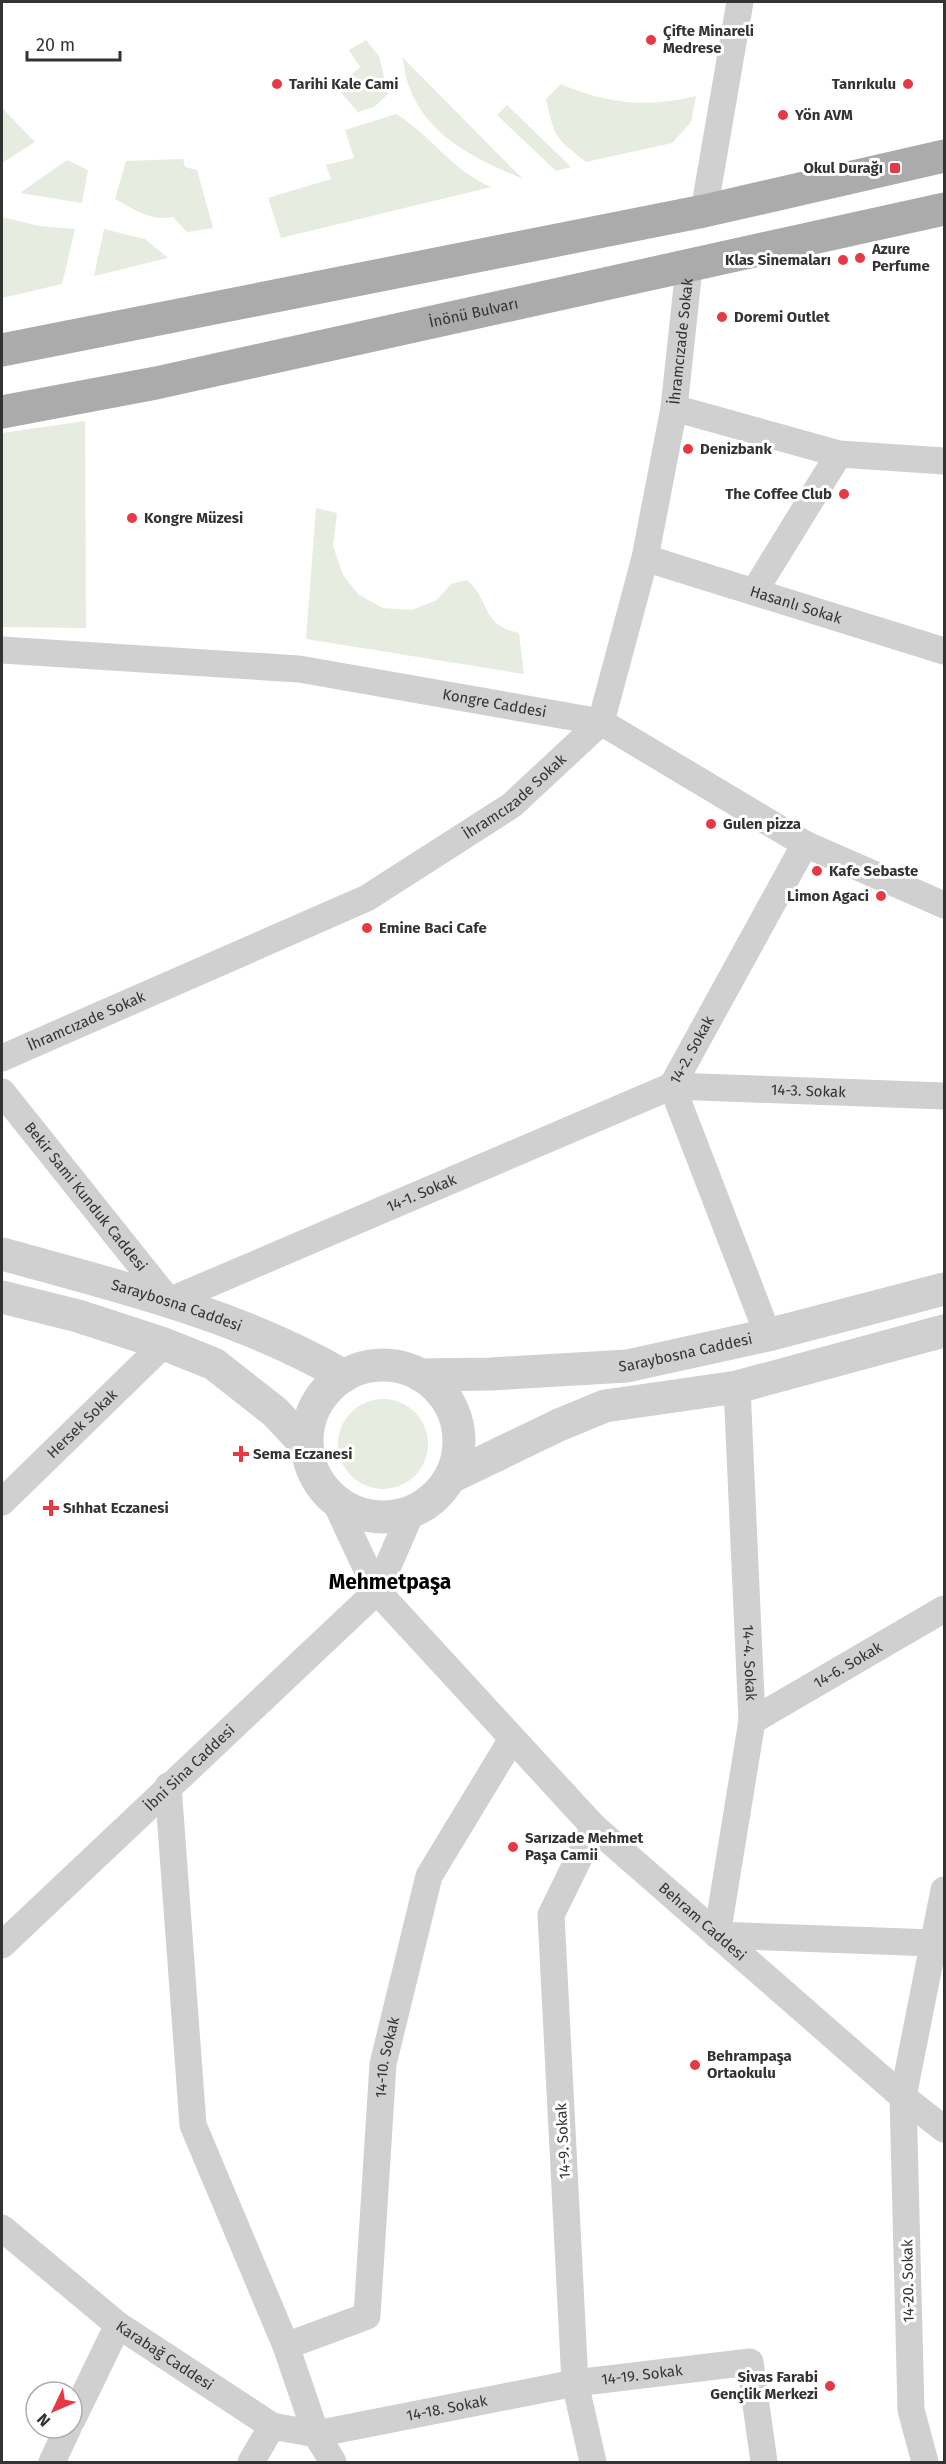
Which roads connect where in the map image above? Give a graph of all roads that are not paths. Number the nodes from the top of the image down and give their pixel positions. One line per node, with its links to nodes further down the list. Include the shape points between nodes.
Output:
1 (740, 2): 4 (street)
2 (945, 156): 4 (main road)
3 (945, 209): 5 (main road, İnönü Bulvarı)
4 (704, 211): 6 (main road)
5 (689, 268): 7 (street, İhramcızade Sokak); 8 (main road, İnönü Bulvarı, via 156,383)
6 (2, 350)
7 (674, 408): 9 (street); 11 (street, İhramcızade Sokak)
8 (2, 412)
9 (839, 454): 10 (street); 12 (street)
10 (945, 461)
11 (645, 558): 12 (street, Hasanlı Sokak); 15 (street, İhramcızade Sokak)
12 (754, 592): 14 (street, Hasanlı Sokak)
13 (2, 650): 15 (street, Kongre Caddesi, via 299,669)
14 (945, 651)
15 (601, 722): 16 (street, Kongre Caddesi); 18 (street, İhramcızade Sokak, via 512,805 368,898)
16 (805, 844): 17 (street, Kongre Caddesi); 19 (street, 14-2. Sokak)
17 (945, 905)
18 (2, 1058)
19 (672, 1086): 21 (street, 14-3. Sokak); 25 (street, 14-1. Sokak); 27 (street, 14-2. Sokak)
20 (2, 1092): 25 (street, Bekir Sami Kunduk Caddesi)
21 (945, 1096)
22 (2, 1254): 25 (street, Saraybosna Caddesi)
23 (945, 1289): 27 (street, Saraybosna Caddesi)
24 (2, 1297): 28 (street)
25 (169, 1301): 30 (street, Saraybosna Caddesi, via 314,1359)
26 (945, 1331): 31 (street)
27 (768, 1335): 29 (street, Saraybosna Caddesi, via 627,1366)
28 (164, 1344): 32 (street, via 214,1364 275,1412); 35 (street, Hersek Sokak)
29 (420, 1375): 30 (street, via 387,1365 368,1366); 33 (street, via 444,1395 456,1420 460,1448)
30 (344, 1376): 32 (street, via 316,1406)
31 (737, 1387): 33 (street, via 605,1406); 39 (street, 14-4. Sokak)
32 (307, 1446): 34 (street, via 316,1476)
33 (451, 1477): 36 (street, via 436,1497)
34 (334, 1499): 36 (street, via 353,1512 375,1517); 37 (street, Behram Caddesi)
35 (2, 1502)
36 (411, 1513): 37 (street)
37 (377, 1591): 40 (street, Behram Caddesi); 41 (street, İbni Sina Caddesi)
38 (945, 1609): 39 (street, 14-6. Sokak)
39 (752, 1721): 44 (street, 14-4. Sokak)
40 (512, 1740): 42 (street, Behram Caddesi); 51 (street, 14-10. Sokak, via 429,1876 383,2064 367,2316)
41 (168, 1786): 46 (street, İbni Sina Caddesi); 51 (street, via 193,2125)
42 (594, 1827): 44 (street, Behram Caddesi); 52 (street, 14-9. Sokak, via 551,1915)
43 (945, 1890): 45 (street, 14-20. Sokak)
44 (717, 1935): 45 (street); 47 (street, Behram Caddesi)
45 (934, 1943): 47 (street, 14-20. Sokak)
46 (2, 1945)
47 (903, 2097): 48 (street, Behram Caddesi); 62 (street, 14-20. Sokak, via 911,2410)
48 (945, 2129)
49 (2, 2228): 50 (street, Karabağ Caddesi)
50 (118, 2325): 53 (street); 54 (street, Karabağ Caddesi)
51 (286, 2346): 55 (street)
52 (575, 2383): 55 (street, 14-18. Sokak); 60 (street, 14-9. Sokak); 61 (street, 14-19. Sokak, via 750,2362)
53 (84, 2395)
54 (272, 2426): 55 (street, Karabağ Caddesi); 58 (street)
55 (316, 2434): 59 (street)
56 (63, 2440): 57 (street)
57 (52, 2463)
58 (251, 2463)
59 (333, 2463)
60 (593, 2463)
61 (764, 2463)
62 (925, 2463)

